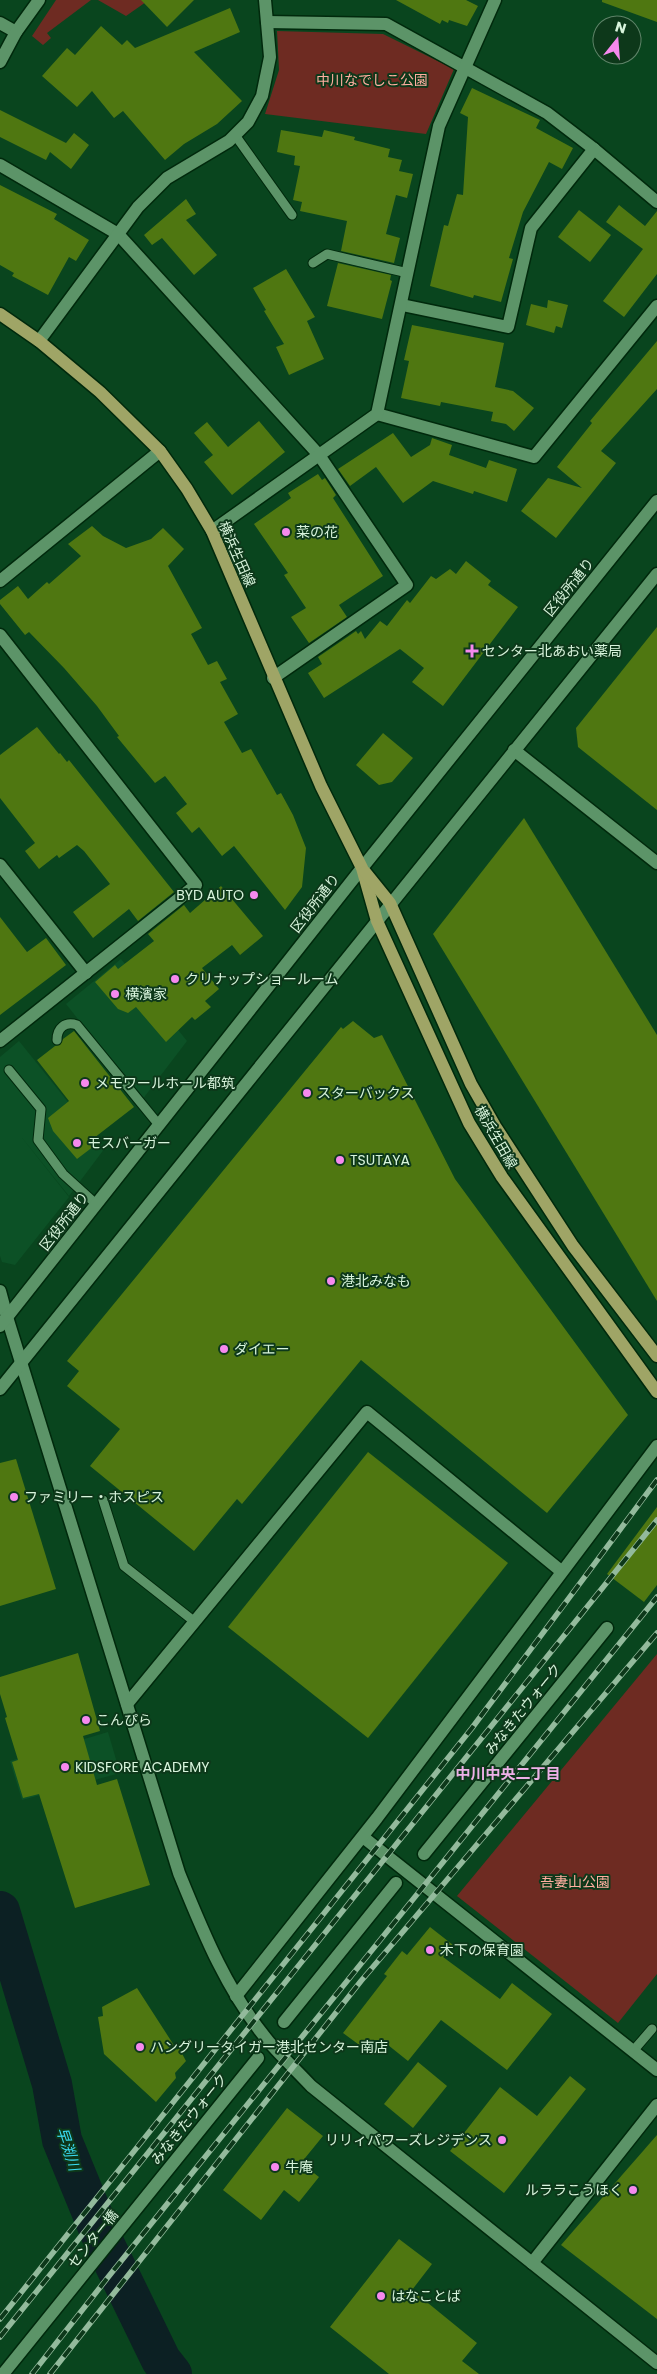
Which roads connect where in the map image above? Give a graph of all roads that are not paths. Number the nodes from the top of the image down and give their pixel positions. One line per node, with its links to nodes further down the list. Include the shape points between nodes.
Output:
1 (39, 0): 6 (street)
2 (264, 0): 4 (street)
3 (495, 0): 8 (street)
4 (267, 22): 8 (street, via 386,24); 9 (street, via 270,57 262,96 248,122)
5 (0, 23): 6 (street)
6 (16, 32): 7 (street)
7 (0, 62)
8 (464, 68): 10 (street, via 547,113); 16 (street, via 439,126)
9 (235, 135): 13 (lane); 14 (street, via 167,178)
10 (594, 149): 12 (street); 17 (street, via 531,228 508,328)
11 (0, 165): 14 (street)
12 (657, 202)
13 (292, 215)
14 (118, 234): 20 (street); 23 (street)
15 (313, 263): 16 (lane, via 327,254)
16 (408, 272): 17 (street)
17 (402, 305): 21 (street)
18 (657, 306): 21 (street, via 534,457)
19 (0, 314): 20 (main road, 横浜生田線)
20 (39, 341): 22 (main road, 横浜生田線, via 100,392)
21 (377, 414): 23 (street)
22 (160, 451): 25 (main road, 横浜生田線); 27 (street)
23 (319, 455): 25 (street); 29 (street, via 406,584)
24 (657, 501): 33 (street, 区役所通り)
25 (212, 531): 29 (main road, 横浜生田線)
26 (657, 574): 30 (street)
27 (0, 581)
28 (0, 635): 36 (street, via 196,884)
29 (273, 678): 33 (main road, 横浜生田線)
30 (514, 750): 31 (street); 34 (street)
31 (656, 860)
32 (0, 865): 36 (street)
33 (362, 868): 34 (main road, 横浜生田線); 35 (main road, 横浜生田線); 40 (street, 区役所通り)
34 (390, 903): 35 (street); 44 (main road, 横浜生田線, via 471,1084 495,1126 574,1246)
35 (376, 921): 45 (street); 47 (main road, 横浜生田線, via 469,1124 502,1177)
36 (86, 973): 38 (street)
37 (57, 1040): 40 (lane, via 63,1026 76,1025)
38 (0, 1041)
39 (9, 1070): 41 (lane, via 41,1110 38,1140 64,1174)
40 (158, 1126): 41 (street, 区役所通り)
41 (96, 1204): 43 (street, 区役所通り)
42 (0, 1291): 43 (street)
43 (3, 1322): 45 (street)
44 (657, 1356)
45 (21, 1362): 46 (street); 53 (street)
46 (0, 1389)
47 (657, 1392)
48 (657, 1446): 50 (street)
49 (103, 1500): 51 (lane, via 124,1566)
50 (562, 1571): 51 (street, via 367,1412); 54 (street)
51 (195, 1622): 53 (street)
52 (607, 1628): 55 (street, みなきたウォーク)
53 (127, 1704): 57 (street, via 179,1873 214,1956)
54 (363, 1837): 57 (street); 60 (street)
55 (424, 1854)
56 (396, 1883): 58 (street)
57 (236, 1996): 65 (street, via 268,2041 311,2086)
58 (284, 2022)
59 (652, 2029): 60 (lane)
60 (633, 2051): 62 (street)
61 (258, 2058): 64 (street, みなきたウォーク)
62 (657, 2070)
63 (657, 2105): 65 (street)
64 (144, 2199): 67 (street, センター橋)
65 (532, 2263): 66 (street)
66 (657, 2363)
67 (3, 2374)

